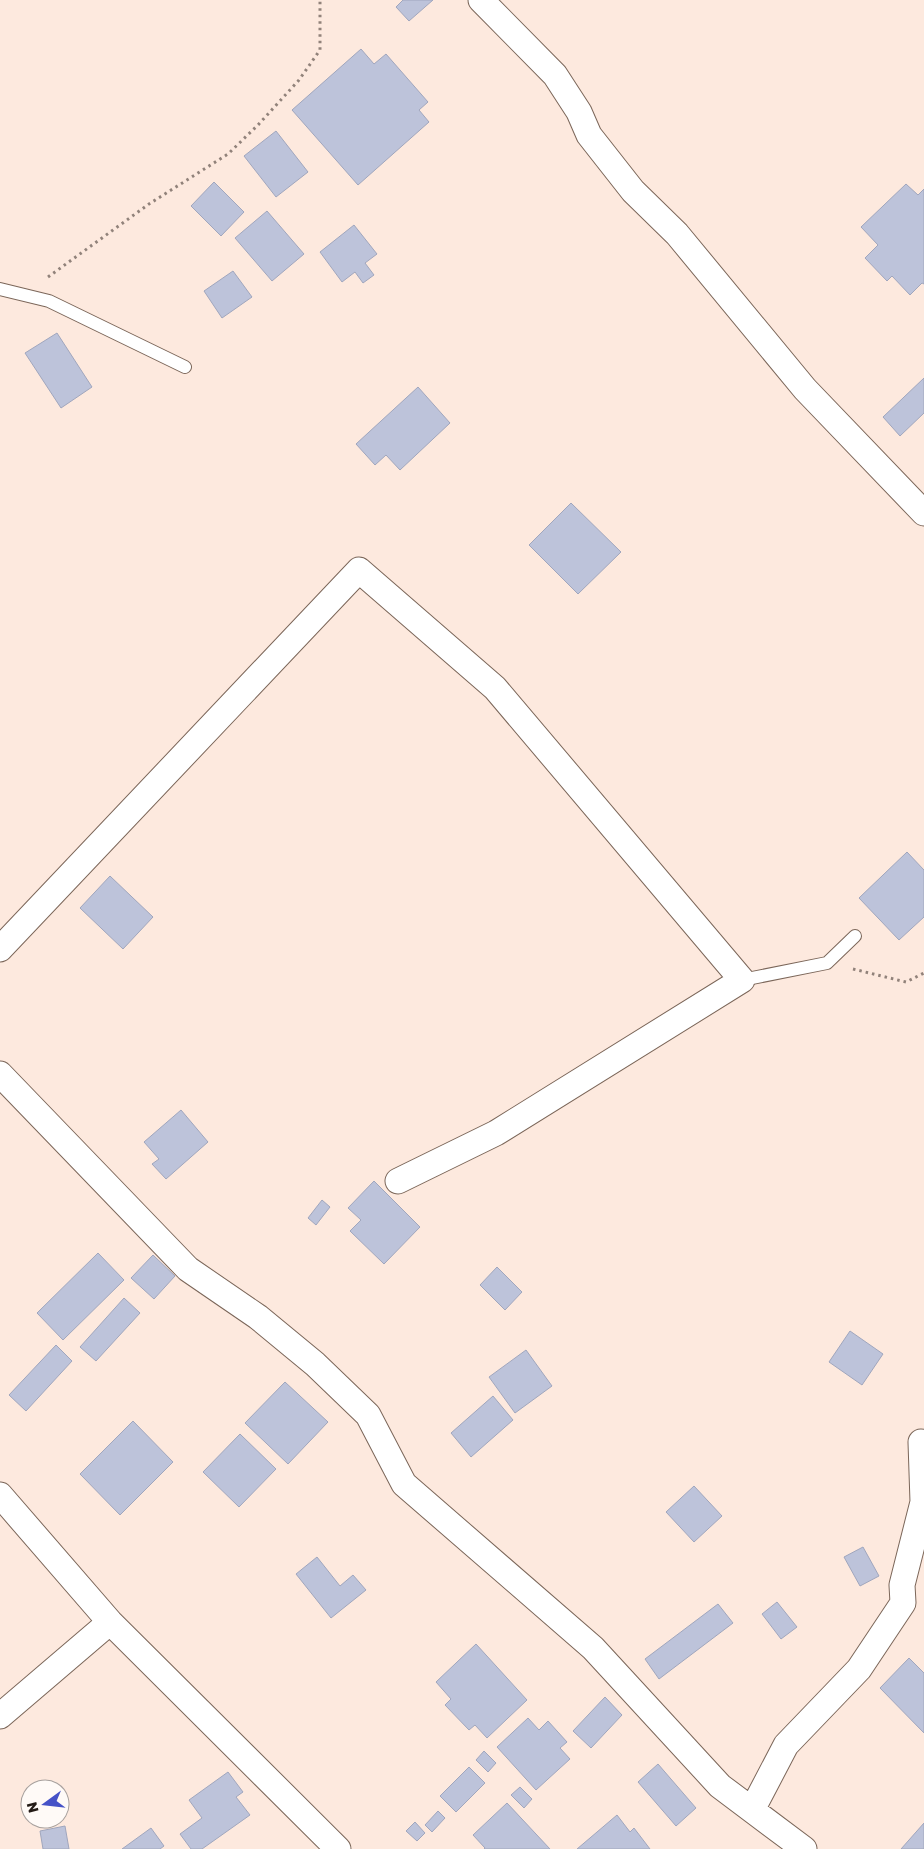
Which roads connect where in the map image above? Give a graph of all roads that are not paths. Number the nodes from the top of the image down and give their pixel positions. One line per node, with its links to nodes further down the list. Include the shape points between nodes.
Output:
1 (481, 0): 4 (street, via 555,74 589,135 633,192 677,234 805,389)
2 (0, 289): 3 (lane, via 49,301)
3 (185, 367)
4 (924, 512)
5 (855, 936): 7 (lane, via 827,963)
6 (0, 950): 7 (street, via 359,570 495,688)
7 (742, 980): 9 (street, via 496,1133)
8 (0, 1074): 14 (street, via 188,1269 258,1317 315,1364 368,1415 404,1484 593,1648 720,1786)
9 (398, 1181)
10 (921, 1442): 14 (street, via 922,1502 902,1585 903,1603 859,1669 786,1744)
11 (0, 1495): 12 (street)
12 (110, 1622): 13 (street); 15 (street)
13 (0, 1716)
14 (752, 1810): 16 (street)
15 (338, 1849)
16 (804, 1849)

